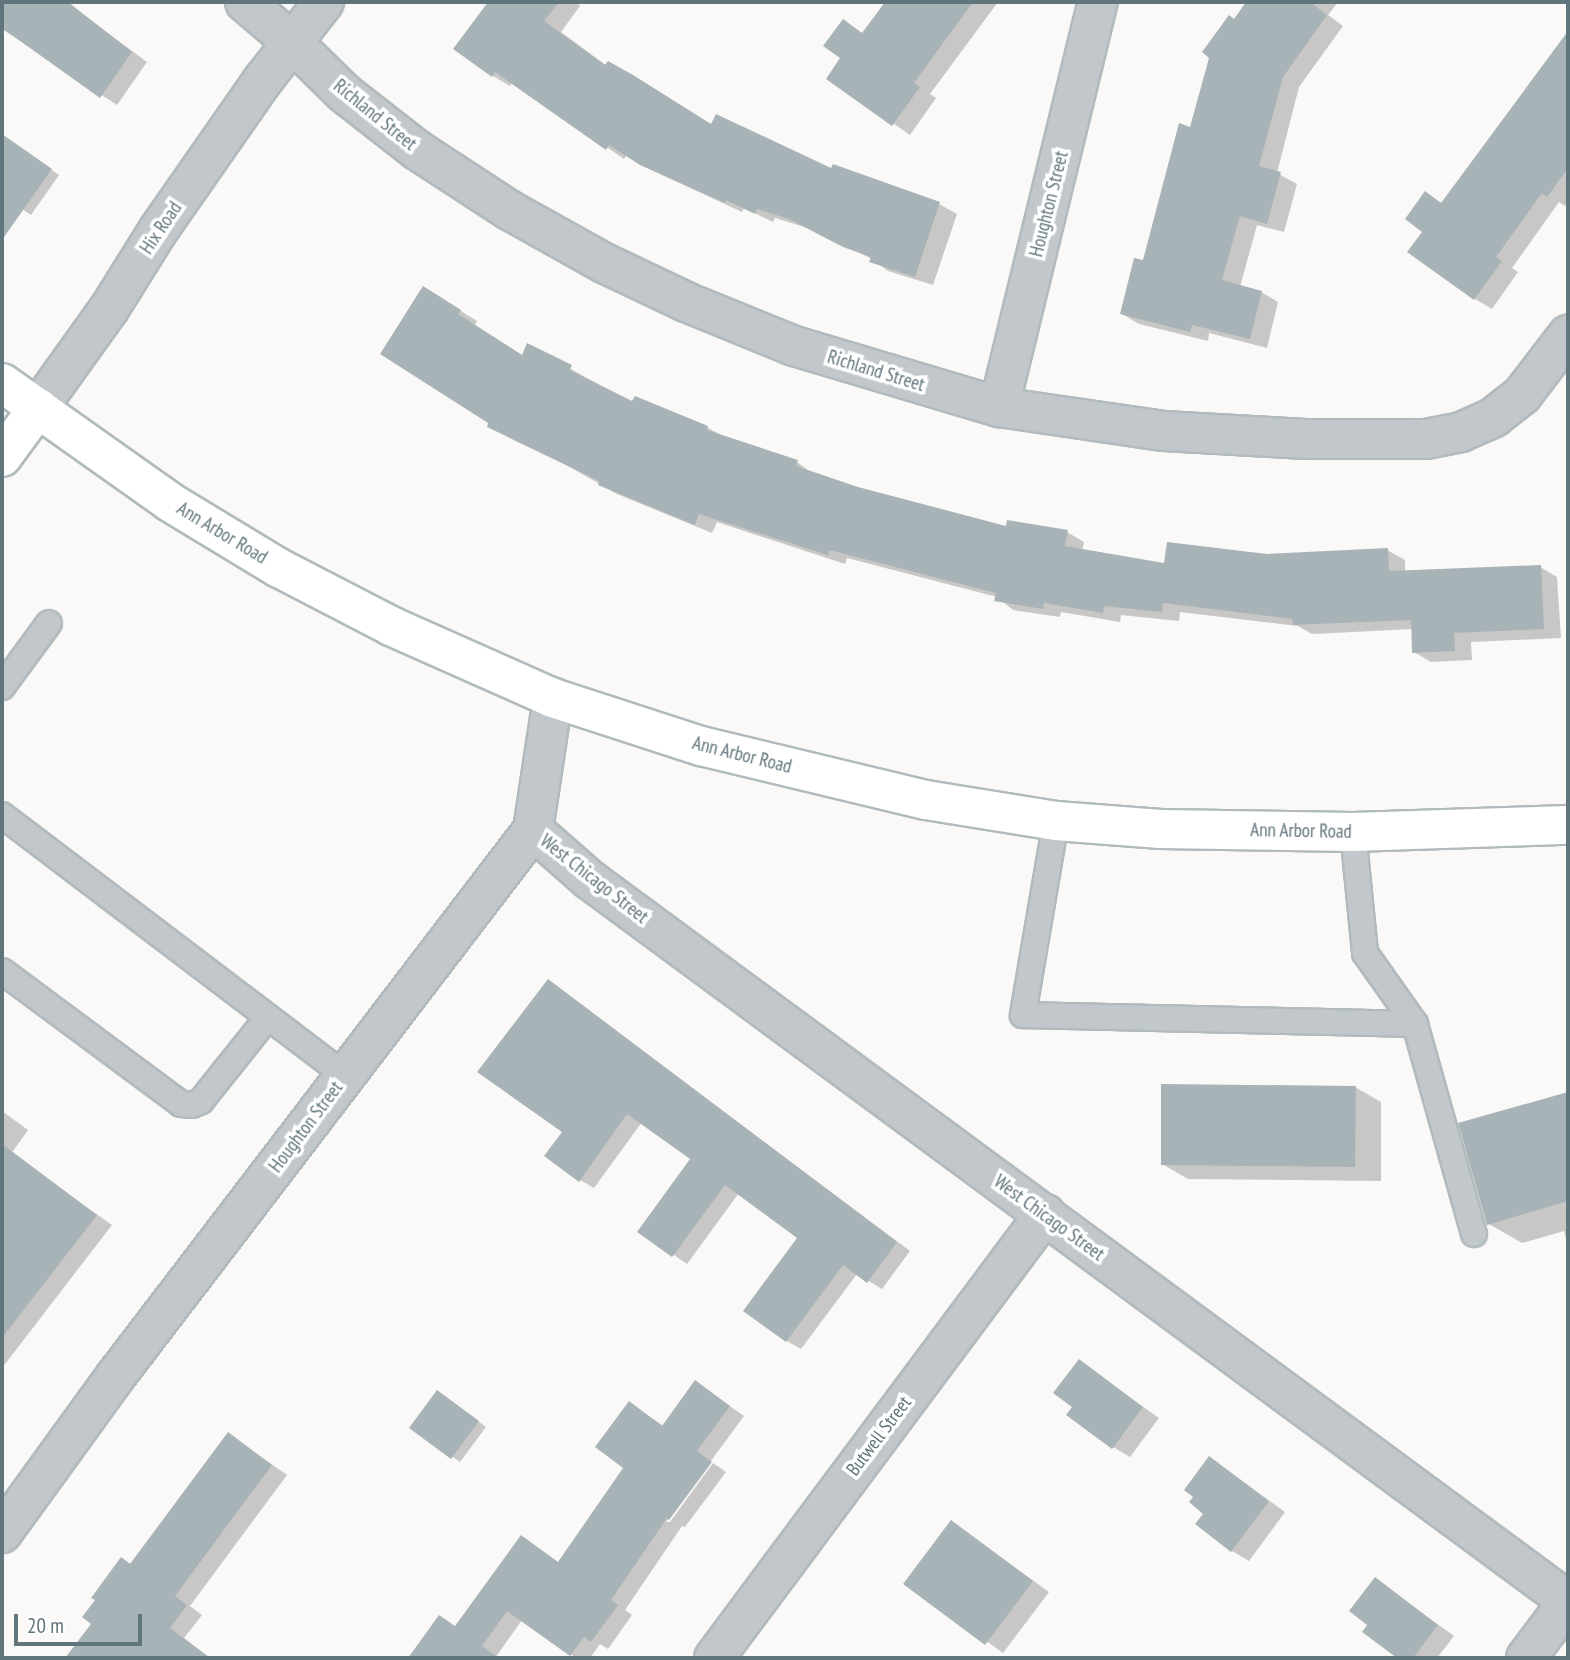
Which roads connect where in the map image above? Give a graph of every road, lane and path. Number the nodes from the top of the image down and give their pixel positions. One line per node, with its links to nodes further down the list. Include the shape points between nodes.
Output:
1 (245, 2): 4 (street, Richland Street)
2 (324, 2): 4 (street, Hix Road)
3 (1098, 2): 7 (street, Houghton Street)
4 (293, 43): 7 (street, Richland Street, via 344,93 417,149 509,210 604,263 794,346); 8 (street, Hix Road)
5 (1568, 335): 7 (street, Richland Street, via 1522,395 1494,417 1461,432 1426,439 1306,439 1164,431)
6 (2, 383): 8 (main road, Ann Arbor Road)
7 (999, 407)
8 (38, 408): 9 (main road, Hix Road); 12 (main road, Ann Arbor Road, via 170,502 279,568 397,630)
9 (2, 457)
10 (49, 623): 11 (lane)
11 (2, 687)
12 (553, 698): 14 (main road, Ann Arbor Road, via 701,746 926,800); 16 (street, Houghton Street)
13 (2, 815): 19 (lane)
14 (1056, 821): 17 (main road, Ann Arbor Road, via 1161,829); 20 (lane, via 1023,1015)
15 (1568, 825): 17 (main road, Ann Arbor Road)
16 (533, 830): 21 (street, Houghton Street); 22 (street, West Chicago Street, via 590,880)
17 (1353, 832): 20 (lane, via 1365,953)
18 (2, 971): 19 (lane, via 181,1104 201,1101)
19 (268, 1017): 21 (lane)
20 (1415, 1024): 23 (lane)
21 (345, 1075): 24 (street, Houghton Street)
22 (1045, 1214): 25 (street, West Chicago Street); 26 (street, Butwell Street)
23 (1474, 1234)
24 (2, 1533)
25 (1568, 1602): 27 (street)
26 (714, 1658)
27 (1526, 1658)

